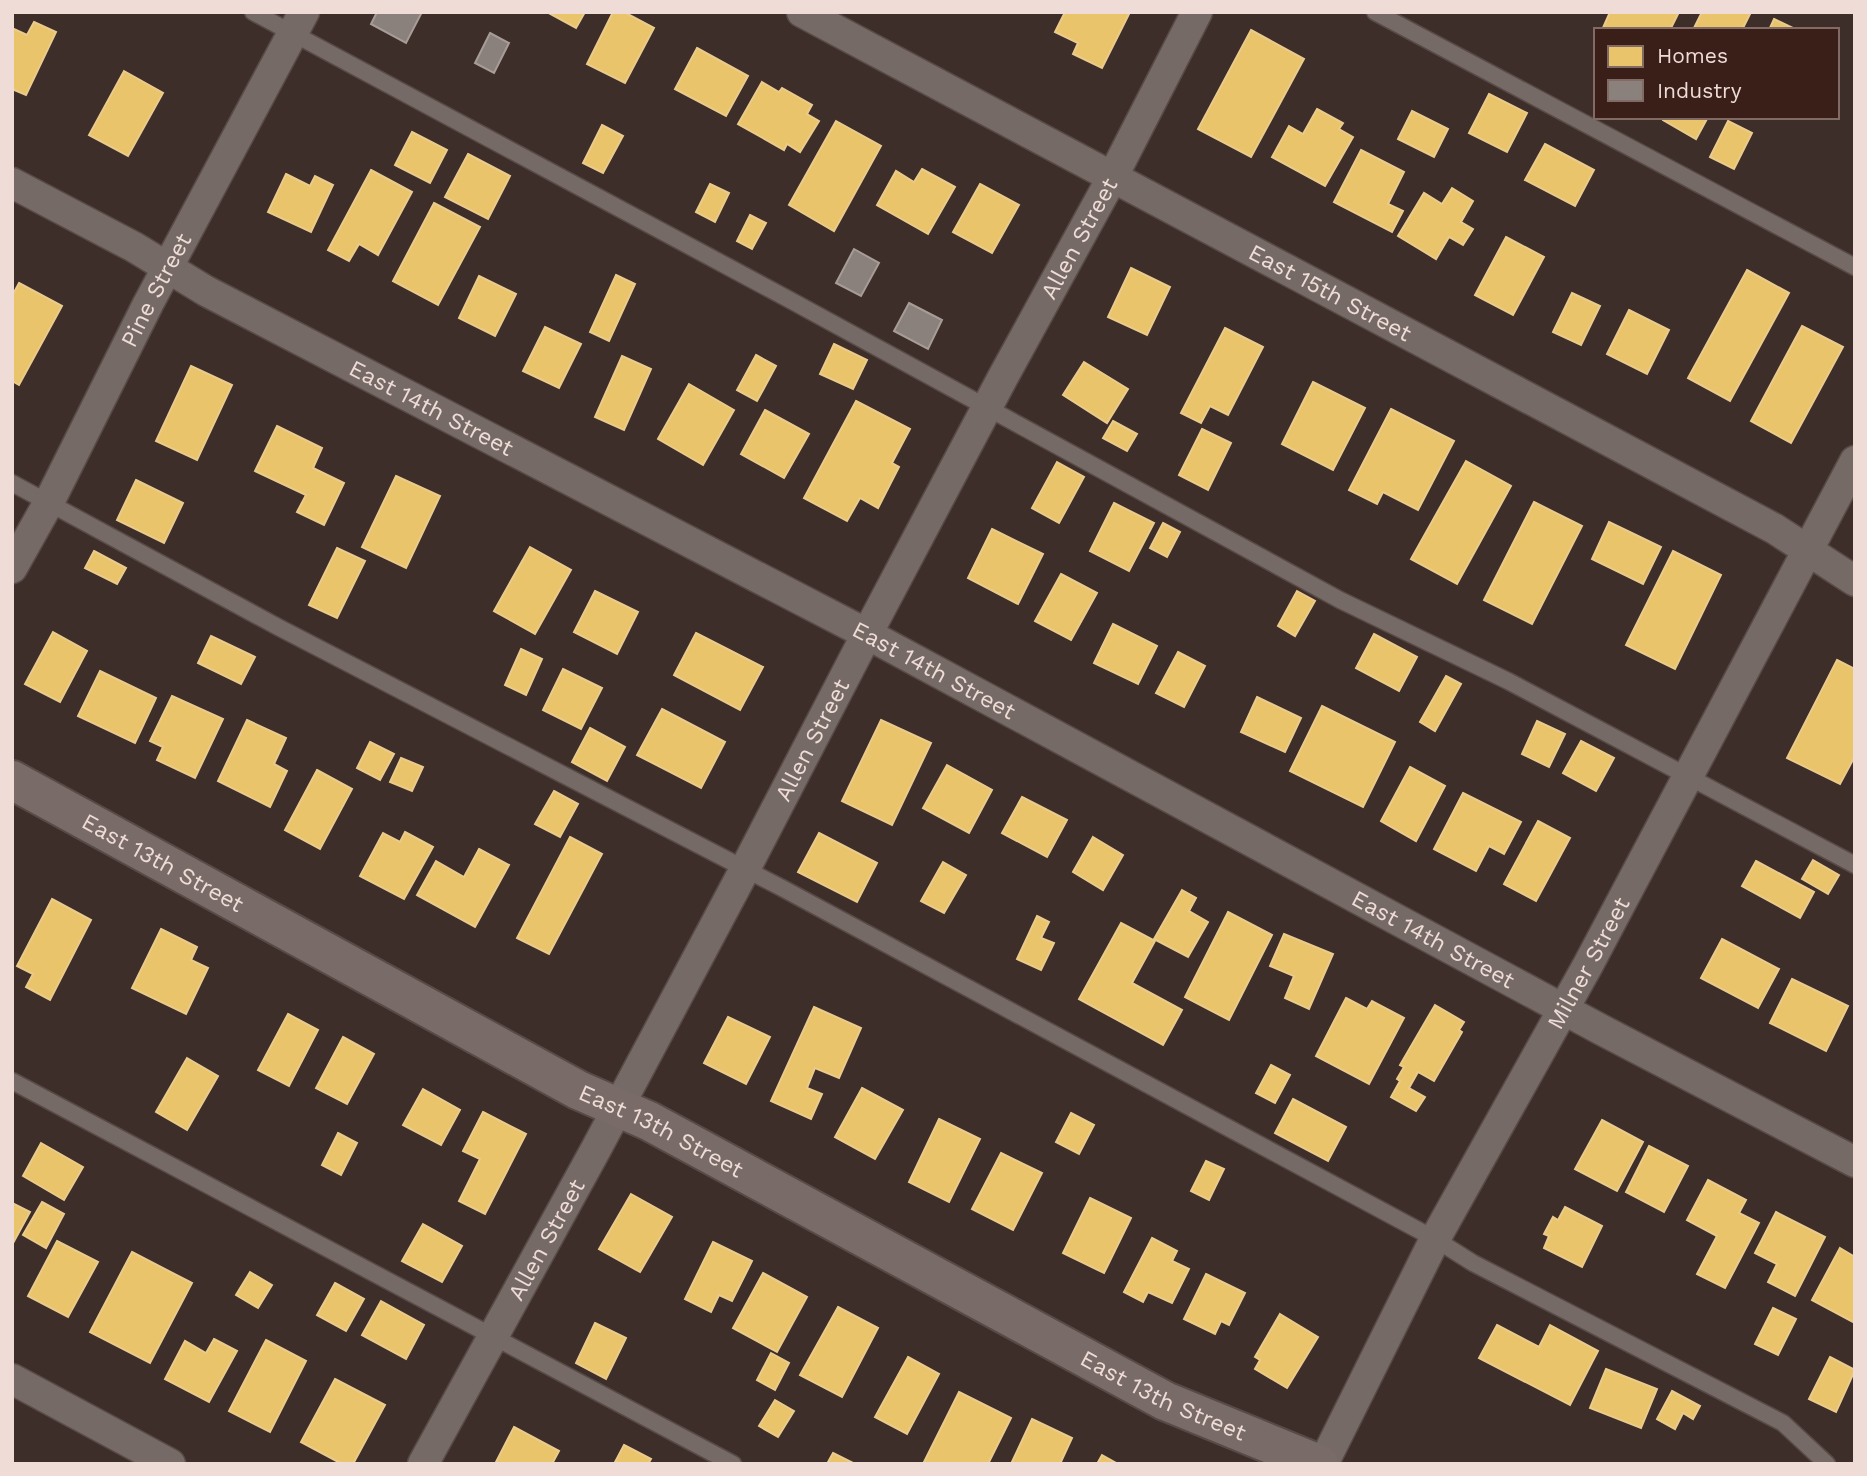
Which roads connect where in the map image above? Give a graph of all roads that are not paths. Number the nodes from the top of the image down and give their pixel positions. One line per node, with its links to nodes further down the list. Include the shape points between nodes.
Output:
1 (253, 12): 5 (lane)
2 (802, 12): 6 (street, East 15th Street)
3 (1197, 12): 6 (street, Allen Street)
4 (1375, 12): 9 (lane)
5 (299, 22): 8 (street, Pine Street); 10 (lane)
6 (1112, 178): 10 (street, Allen Street); 14 (street, East 15th Street, via 1751,516)
7 (12, 183): 8 (street, East 14th Street)
8 (169, 266): 13 (street, Pine Street); 17 (street, East 14th Street, via 219,297)
9 (1855, 267)
10 (988, 408): 17 (street, Allen Street); 18 (lane, via 1340,600 1508,681)
11 (1855, 461): 14 (street, Milner Street)
12 (12, 483): 13 (lane)
13 (49, 502): 15 (street, Pine Street); 21 (lane, via 278,627)
14 (1807, 551): 16 (street, East 15th Street); 18 (street, Milner Street)
15 (12, 568)
16 (1855, 581)
17 (867, 634): 21 (street, Allen Street); 22 (street, East 14th Street)
18 (1688, 776): 20 (lane); 22 (street, Milner Street)
19 (12, 780): 24 (street, East 13th Street, via 578,1090)
20 (1855, 865)
21 (745, 869): 24 (street, Allen Street); 26 (lane)
22 (1564, 1009): 25 (street, East 14th Street); 26 (street, Milner Street)
23 (12, 1081): 27 (lane)
24 (617, 1107): 27 (street, Allen Street); 32 (street, East 13th Street, via 1165,1401)
25 (1855, 1162)
26 (1435, 1239): 32 (street, Milner Street); 33 (lane, via 1783,1423)
27 (493, 1338): 30 (street, Allen Street); 31 (lane)
28 (12, 1379): 29 (street)
29 (170, 1464)
30 (423, 1464)
31 (733, 1464)
32 (1321, 1464)
33 (1827, 1464)

